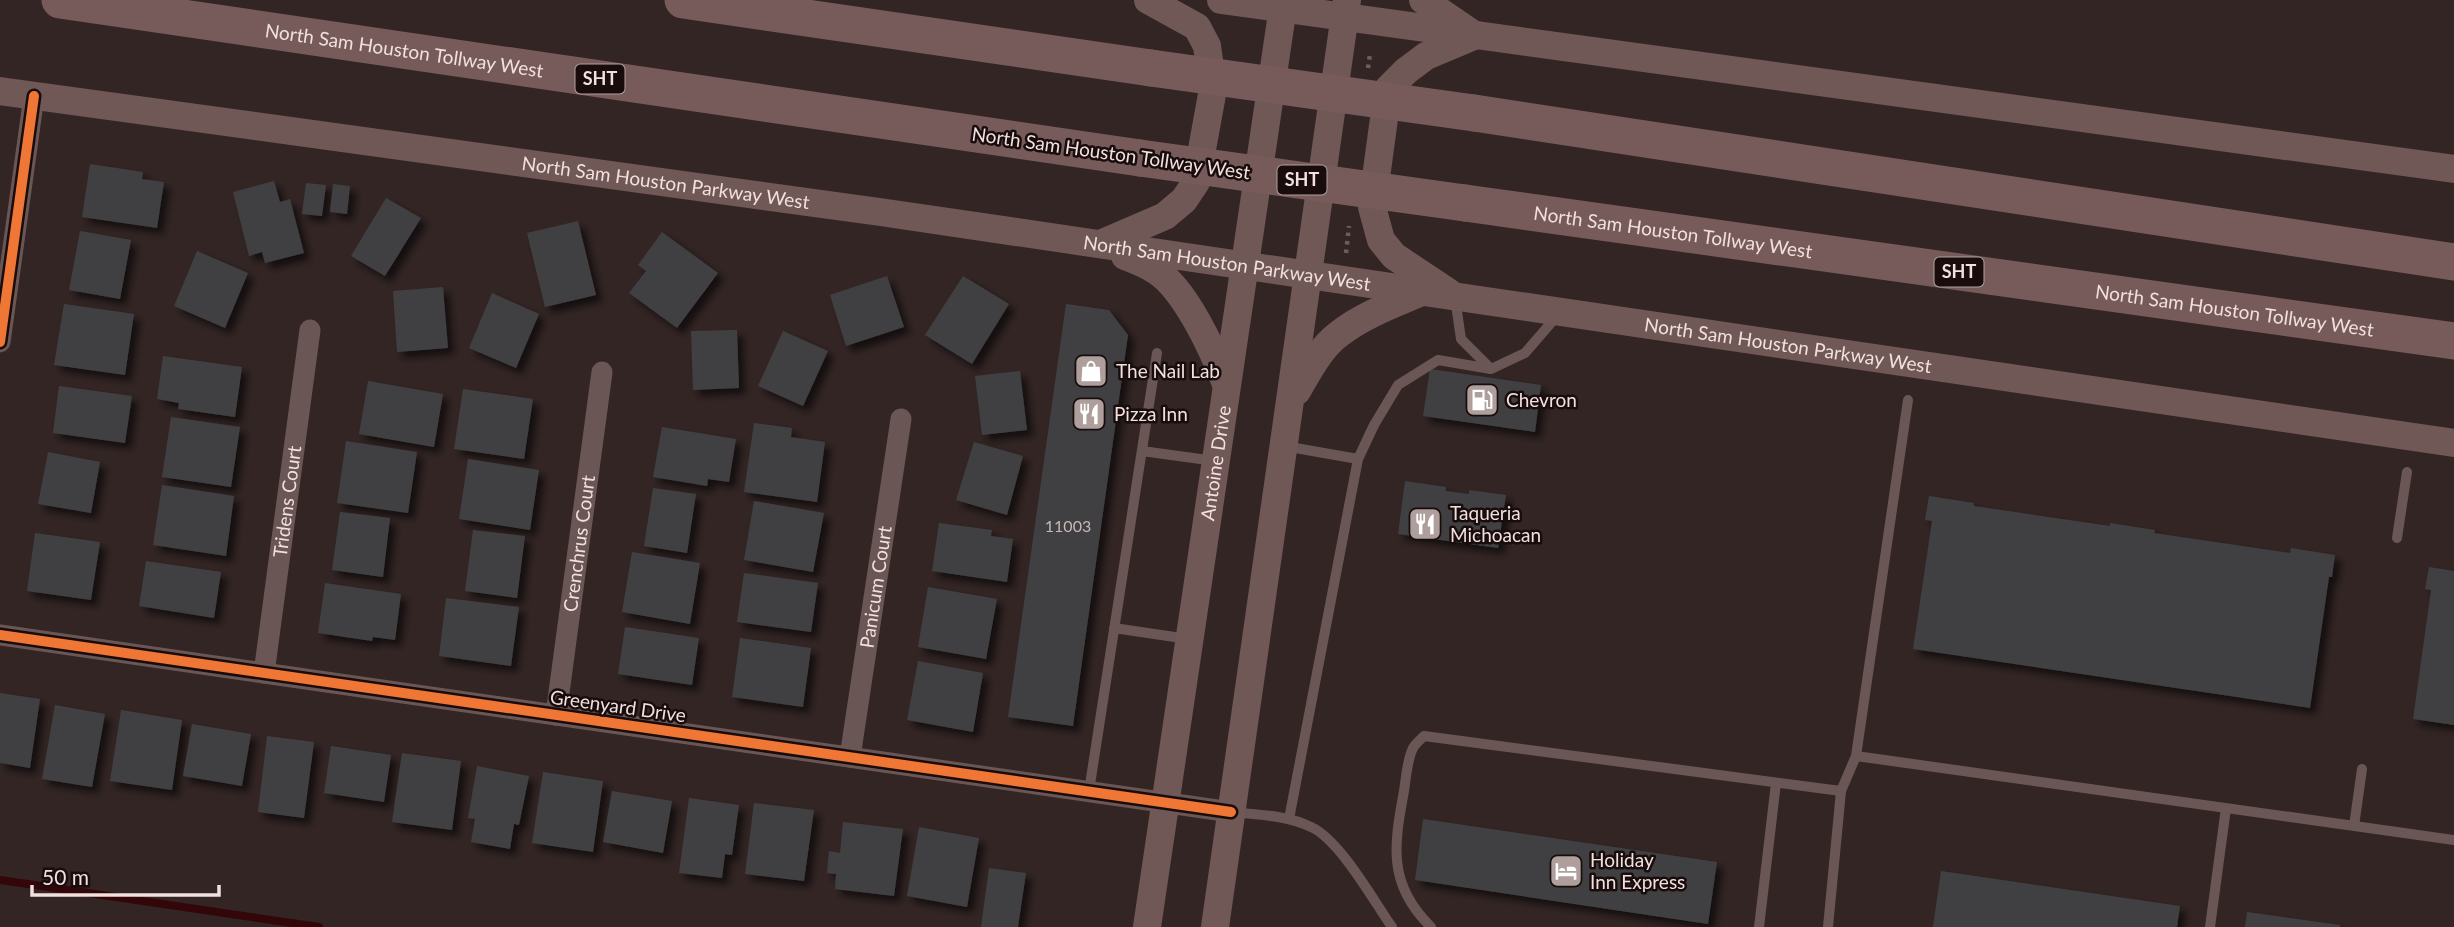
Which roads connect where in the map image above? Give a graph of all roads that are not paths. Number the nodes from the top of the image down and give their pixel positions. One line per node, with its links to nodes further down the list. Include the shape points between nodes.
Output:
1 (60, 0): 20 (highway, North Sam Houston Tollway West / SHT, bridge, via 1139,158)
2 (683, 0): 13 (highway, bridge, via 1474,113)
3 (1148, 0): 12 (main road, via 1197,27 1207,46 1213,89 1196,182 1166,216)
4 (1221, 0): 6 (main road)
5 (1423, 0): 8 (main road)
6 (1283, 4): 7 (main road); 14 (main road, Antoine Drive)
7 (1346, 8): 8 (main road); 15 (main road)
8 (1476, 35): 11 (main road); 17 (main road, via 1426,57 1388,89 1372,206 1381,240 1394,256)
9 (0, 91): 10 (main road, North Sam Houston Parkway West)
10 (34, 96): 12 (main road, North Sam Houston Parkway West); 21 (street)
11 (2454, 169)
12 (1100, 244): 14 (main road, North Sam Houston Parkway West); 25 (main road, via 1157,271 1181,296)
13 (2454, 262)
14 (1245, 266): 15 (main road, North Sam Houston Parkway West); 25 (main road, Antoine Drive)
15 (1308, 275): 16 (main road, North Sam Houston Parkway West); 27 (main road)
16 (1422, 292): 17 (main road, North Sam Houston Parkway West); 27 (main road, via 1374,312 1337,335 1312,364)
17 (1455, 296): 18 (main road, North Sam Houston Parkway West); 23 (lane, via 1461,339)
18 (1560, 312): 23 (lane, via 1525,353); 29 (main road, North Sam Houston Parkway West)
19 (310, 330): 39 (street, Tridens Court)
20 (2454, 341)
21 (0, 342)
22 (1157, 353): 31 (lane)
23 (1491, 369): 32 (lane, via 1438,360 1398,385)
24 (602, 372): 40 (street, Crenchrus Court)
25 (1227, 387): 33 (main road, Antoine Drive)
26 (1908, 400): 41 (lane)
27 (1289, 406): 30 (main road)
28 (901, 419): 42 (street, Panicum Court)
29 (2454, 443)
30 (1284, 446): 32 (lane); 49 (main road)
31 (1142, 451): 33 (lane); 36 (lane)
32 (1358, 459): 50 (lane)
33 (1216, 461): 38 (main road, Antoine Drive)
34 (2407, 472): 35 (lane)
35 (2397, 538)
36 (1114, 628): 38 (lane); 45 (lane)
37 (0, 635): 39 (street, Greenyard Drive)
38 (1190, 640): 47 (main road, Antoine Drive)
39 (264, 673): 40 (street, Greenyard Drive)
40 (556, 715): 42 (street, Greenyard Drive)
41 (1856, 756): 46 (lane); 48 (lane)
42 (850, 757): 45 (street, Greenyard Drive)
43 (2362, 769): 51 (lane)
44 (1776, 783): 46 (lane); 56 (lane, via 1424,736 1413,748 1395,838 1395,864 1419,915); 57 (lane)
45 (1089, 791): 47 (street, Greenyard Drive)
46 (1841, 791): 58 (lane)
47 (1165, 803): 49 (street, Greenyard Drive); 53 (main road, Antoine Drive)
48 (2226, 808): 51 (lane); 59 (lane)
49 (1231, 812): 50 (lane); 54 (main road)
50 (1289, 819): 55 (lane, via 1314,828 1333,844)
51 (2354, 826): 52 (lane)
52 (2454, 840)
53 (1147, 927)
54 (1215, 927)
55 (1392, 927)
56 (1431, 927)
57 (1759, 927)
58 (1828, 927)
59 (2210, 927)

